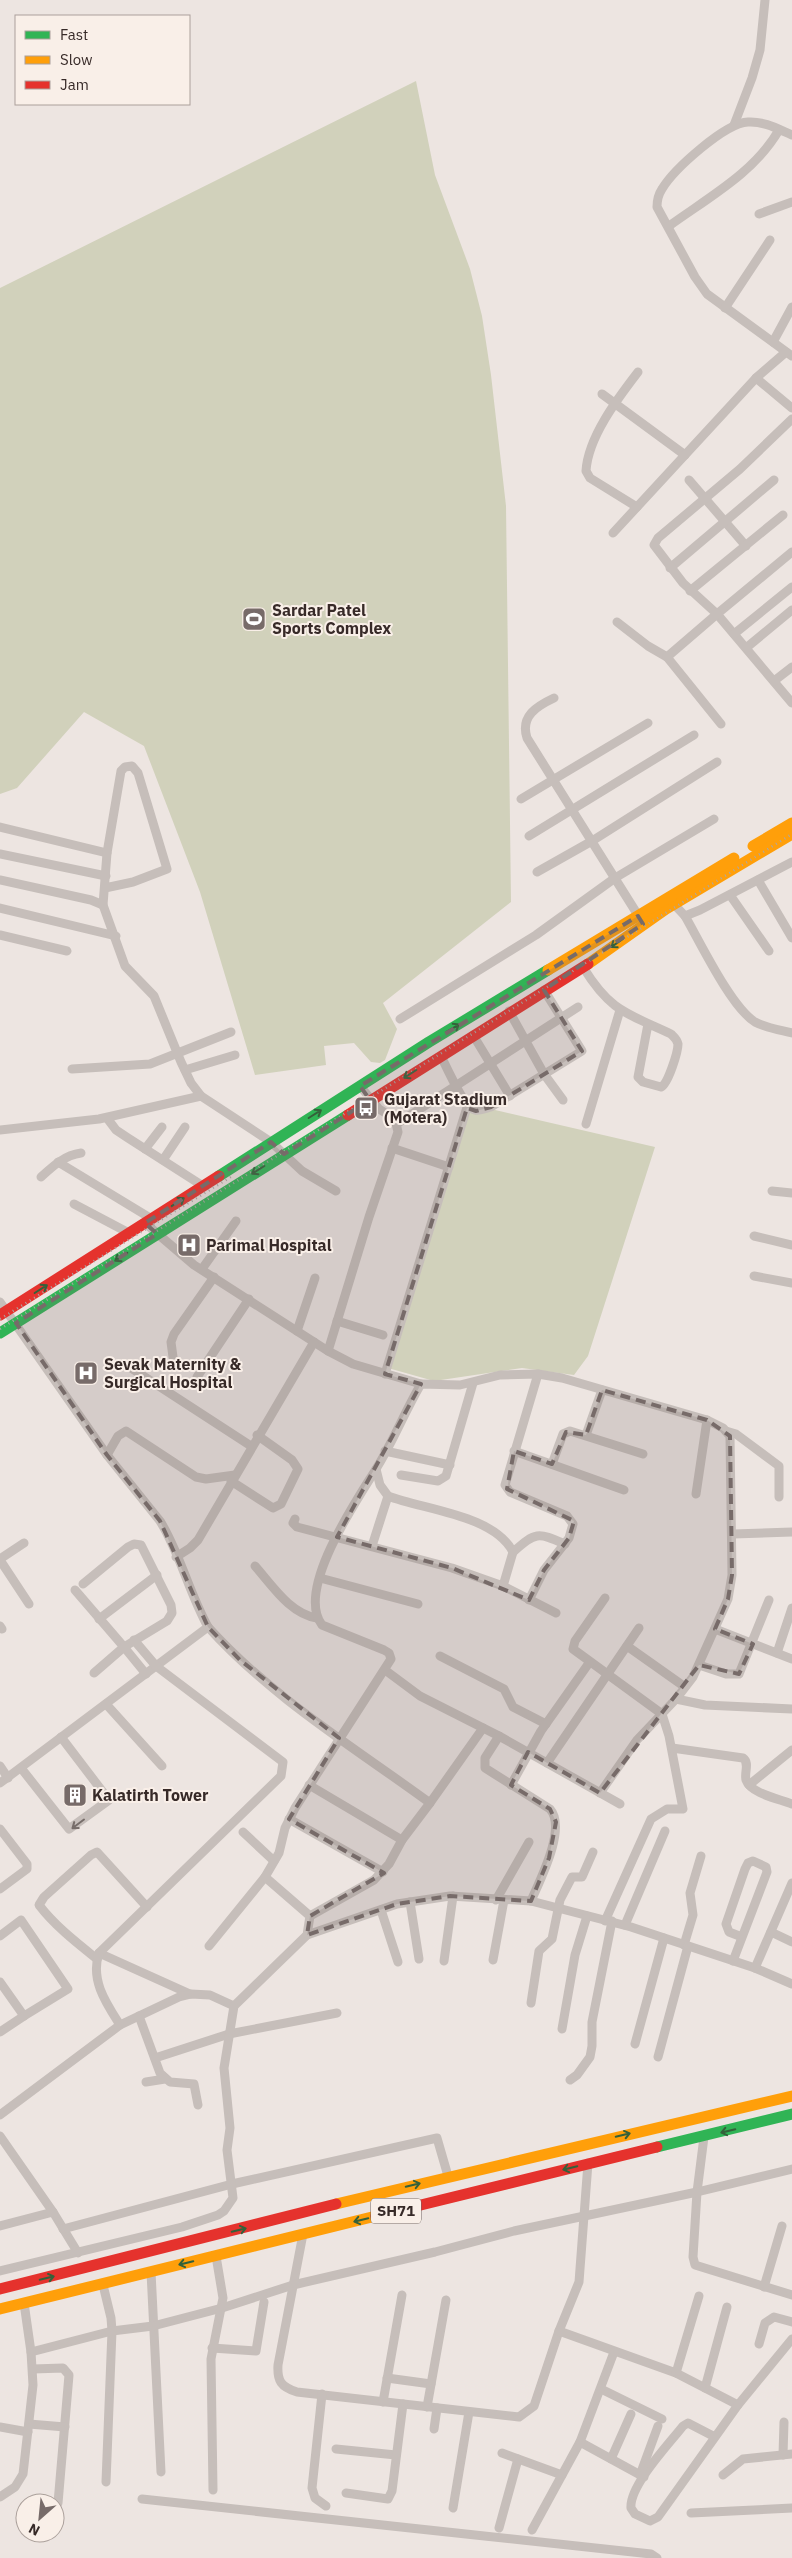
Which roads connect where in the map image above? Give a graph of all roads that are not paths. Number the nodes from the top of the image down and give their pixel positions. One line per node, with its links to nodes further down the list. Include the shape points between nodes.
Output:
1 (765, 0): 2 (street, via 760,50)
2 (734, 125): 3 (street, via 762,123); 7 (street, via 676,172 661,190 657,207)
3 (779, 130): 4 (street); 7 (street, via 754,164)
4 (792, 135)
5 (792, 202): 6 (street)
6 (759, 214)
7 (669, 226): 10 (street, via 701,286)
8 (770, 240): 10 (street)
9 (792, 307): 11 (street)
10 (725, 308): 11 (street)
11 (773, 342): 12 (street)
12 (789, 354): 14 (street)
13 (638, 372): 16 (street)
14 (756, 378): 17 (street); 19 (street)
15 (602, 394): 16 (street)
16 (615, 403): 19 (street); 23 (street, via 600,431 586,471 590,478)
17 (792, 408)
18 (792, 418): 22 (street, via 740,469)
19 (685, 455): 23 (street)
20 (689, 480): 22 (street)
21 (774, 480): 25 (street)
22 (704, 497): 25 (street); 29 (street, via 655,542 655,549)
23 (637, 507): 26 (street)
24 (783, 515): 27 (street)
25 (726, 522): 27 (street); 29 (street)
26 (613, 533)
27 (746, 546): 31 (street)
28 (792, 552): 33 (street)
29 (670, 568): 31 (street)
30 (792, 587): 35 (street)
31 (690, 591): 33 (street)
32 (792, 610): 36 (street)
33 (717, 614): 35 (street); 37 (street)
34 (617, 622): 37 (street)
35 (734, 634): 36 (street)
36 (746, 648): 39 (street)
37 (667, 657): 43 (street)
38 (792, 667): 39 (street)
39 (774, 680): 41 (street)
40 (554, 698): 46 (street, via 531,712 525,732)
41 (792, 703)
42 (648, 723): 46 (street)
43 (721, 724)
44 (694, 735): 48 (street)
45 (717, 762): 54 (street)
46 (554, 781): 47 (street); 48 (street)
47 (521, 799)
48 (572, 810): 53 (street); 54 (street)
49 (714, 819): 60 (street)
50 (792, 823): 65 (street)
51 (0, 827): 55 (street)
52 (792, 834): 65 (street)
53 (529, 836)
54 (592, 841): 58 (street); 60 (street)
55 (107, 853): 59 (street); 63 (street, via 121,771 132,766 138,773 167,869)
56 (0, 854): 59 (street)
57 (792, 862): 62 (street)
58 (537, 872)
59 (106, 876): 63 (street)
60 (615, 878): 69 (street); 81 (street, via 536,935)
61 (0, 880): 66 (street)
62 (758, 880): 64 (street); 72 (street)
63 (105, 888): 66 (street)
64 (730, 894): 68 (street); 74 (street)
65 (671, 901): 68 (street); 69 (street)
66 (103, 905): 71 (street)
67 (0, 908): 71 (street)
68 (685, 916): 84 (street, via 746,1014 769,1028)
69 (641, 920): 75 (street, one-way to 75); 95 (street, one-way to 69)
70 (0, 935): 73 (street)
71 (116, 936): 87 (street, via 125,966 154,996)
72 (792, 938)
73 (67, 951)
74 (769, 951)
75 (583, 967): 76 (street); 78 (street, via 597,989)
76 (544, 990): 79 (street); 80 (street)
77 (578, 1007): 80 (street)
78 (620, 1010): 82 (street); 103 (street)
79 (509, 1011): 85 (street); 86 (street)
80 (561, 1017): 86 (street); 93 (street, via 582,1051)
81 (400, 1019)
82 (648, 1024): 82 (street, via 671,1034 678,1042 667,1083 661,1088 638,1077)
83 (231, 1032): 87 (street)
84 (792, 1033)
85 (473, 1035): 89 (street); 90 (street)
86 (525, 1041): 90 (street); 93 (street)
87 (178, 1055): 91 (street, via 140,1066); 92 (street)
88 (235, 1055): 92 (street)
89 (441, 1056): 94 (street); 98 (street, one-way to 98)
90 (490, 1062): 94 (street); 97 (street)
91 (72, 1069)
92 (184, 1070): 96 (street)
93 (544, 1074): 97 (street); 99 (street)
94 (456, 1085): 100 (street); 102 (street)
95 (360, 1086): 98 (street); 107 (street, one-way to 95)
96 (201, 1096): 101 (street); 107 (street)
97 (510, 1096): 100 (street, via 476,1111)
98 (370, 1100): 102 (street); 111 (street)
99 (563, 1100)
100 (468, 1104): 114 (street)
101 (107, 1118): 106 (street); 109 (street, via 116,1130)
102 (398, 1123): 108 (street)
103 (586, 1124)
104 (162, 1127): 109 (street)
105 (185, 1127): 112 (street)
106 (0, 1130)
107 (272, 1142): 111 (street); 116 (street)
108 (392, 1148): 114 (street); 134 (street)
109 (145, 1149): 112 (street)
110 (81, 1153): 113 (street)
111 (284, 1154): 118 (street, via 302,1171); 124 (street, one-way to 124)
112 (162, 1160): 116 (street)
113 (58, 1162): 115 (street); 121 (street)
114 (449, 1167): 143 (street)
115 (41, 1177)
116 (203, 1186): 121 (street, one-way to 116)
117 (772, 1191): 119 (street)
118 (336, 1192)
119 (792, 1193)
120 (74, 1204): 123 (street)
121 (148, 1221): 123 (street); 124 (street)
122 (236, 1221): 127 (street)
123 (129, 1233): 133 (street, one-way to 123)
124 (157, 1234): 127 (street); 135 (street, one-way to 135)
125 (754, 1236): 126 (street)
126 (792, 1245)
127 (202, 1269): 129 (street)
128 (754, 1276): 131 (street)
129 (214, 1277): 132 (street); 141 (street, via 174,1334 171,1342)
130 (315, 1278): 136 (street)
131 (792, 1283)
132 (249, 1299): 136 (street); 145 (street)
133 (2, 1309): 135 (street)
134 (337, 1321): 138 (street); 140 (street)
135 (16, 1323): 137 (street); 157 (street)
136 (297, 1331): 139 (street)
137 (0, 1333)
138 (383, 1335)
139 (314, 1342): 140 (street); 151 (street)
140 (328, 1351): 143 (street, via 353,1364)
141 (173, 1357)
142 (131, 1368): 153 (street)
143 (385, 1374): 147 (street)
144 (538, 1374): 146 (street, via 500,1375); 148 (street); 155 (street)
145 (198, 1377)
146 (473, 1383): 147 (street); 159 (street)
147 (421, 1384): 154 (street)
148 (602, 1390): 149 (street); 152 (street)
149 (706, 1420): 150 (street); 164 (street)
150 (726, 1431): 166 (street, via 736,1434 779,1466); 169 (street, via 731,1441)
151 (257, 1435): 153 (street); 162 (street, via 292,1460 298,1469 281,1504 273,1508)
152 (586, 1435): 156 (street); 158 (street, via 566,1432)
153 (251, 1446): 162 (street)
154 (385, 1451): 159 (street); 160 (street)
155 (514, 1451): 158 (street); 172 (street, via 505,1480 507,1489 571,1519 574,1524 572,1533)
156 (643, 1454)
157 (107, 1455): 162 (street, via 118,1436 126,1431 196,1477); 175 (street, via 160,1521)
158 (552, 1464): 163 (street)
159 (450, 1465): 161 (street, via 446,1476 438,1481)
160 (376, 1469): 165 (street, via 380,1485); 170 (street, via 354,1501)
161 (401, 1475)
162 (233, 1478): 175 (street, via 198,1540)
163 (624, 1490)
164 (696, 1494)
165 (388, 1496): 173 (street); 174 (street, via 483,1525 502,1537)
166 (779, 1497)
167 (295, 1519): 170 (street, via 297,1527)
168 (792, 1532): 169 (street)
169 (732, 1534): 194 (street, via 731,1587)
170 (337, 1537): 173 (street); 179 (street)
171 (24, 1542): 176 (street)
172 (564, 1544): 174 (street, via 538,1534 532,1535); 184 (street, via 544,1570)
173 (372, 1546): 181 (street)
174 (513, 1552): 181 (street)
175 (176, 1557): 192 (street)
176 (0, 1560): 186 (street)
177 (255, 1566): 190 (street, via 294,1609)
178 (157, 1575): 180 (street, via 141,1545 134,1544); 191 (street); 195 (street, via 172,1605 172,1613 167,1621)
179 (320, 1578): 187 (street); 190 (street, via 314,1602)
180 (82, 1584)
181 (503, 1586): 184 (street)
182 (75, 1590): 191 (street)
183 (605, 1598): 202 (street, via 573,1645 575,1652)
184 (529, 1600): 189 (street)
185 (769, 1600): 196 (street)
186 (29, 1604)
187 (418, 1604)
188 (792, 1608): 199 (street)
189 (556, 1613)
190 (317, 1618): 205 (street, via 331,1630 389,1653 391,1659)
191 (99, 1619): 198 (street)
192 (208, 1627): 204 (street); 218 (street, via 240,1660)
193 (639, 1628): 197 (street)
194 (715, 1629): 196 (street); 203 (street)
195 (134, 1640): 198 (street); 204 (street)
196 (753, 1644): 199 (street); 203 (street, via 742,1670 735,1676)
197 (627, 1646): 208 (street); 209 (street)
198 (124, 1647): 206 (street); 207 (street)
199 (777, 1653): 201 (street)
200 (440, 1656): 214 (street, via 504,1689 513,1707)
201 (792, 1659)
202 (589, 1663): 208 (street); 214 (street)
203 (699, 1665): 209 (street)
204 (156, 1666): 207 (street); 252 (street, via 283,1762 280,1776)
205 (385, 1670): 215 (street, via 420,1696); 218 (street)
206 (94, 1673)
207 (146, 1674): 211 (street)
208 (607, 1676): 213 (street); 222 (street)
209 (685, 1687): 210 (street)
210 (676, 1699): 212 (street, via 705,1705); 213 (street)
211 (106, 1704): 217 (street); 224 (street)
212 (792, 1709)
213 (662, 1714): 219 (street); 230 (street, via 637,1740)
214 (546, 1724): 221 (street)
215 (483, 1728): 216 (street); 231 (street)
216 (499, 1736): 221 (street); 228 (street, via 485,1758 485,1768)
217 (61, 1738): 225 (street); 225 (street, one-way to 225, via 109,1800 69,1829)
218 (339, 1738): 227 (street); 231 (street)
219 (672, 1748): 229 (street, via 743,1758); 257 (street, via 683,1809 667,1810 651,1819)
220 (792, 1750): 229 (street)
221 (528, 1752): 222 (street); 228 (street)
222 (547, 1763): 230 (street)
223 (0, 1766): 226 (street)
224 (162, 1766)
225 (21, 1768): 226 (street)
226 (4, 1781)
227 (309, 1785): 234 (street); 238 (street)
228 (511, 1785): 251 (street, via 555,1814 549,1858)
229 (749, 1785): 233 (street)
230 (600, 1793): 232 (street)
231 (430, 1803): 238 (street)
232 (620, 1804)
233 (792, 1804)
234 (289, 1819): 242 (street, via 282,1847); 243 (street)
235 (0, 1829): 246 (street, via 27,1864 27,1869)
236 (665, 1831): 258 (street)
237 (243, 1832): 242 (street)
238 (402, 1840): 243 (street)
239 (529, 1842): 248 (street)
240 (593, 1852): 253 (street, via 582,1877 572,1877 566,1886)
241 (701, 1856): 266 (street, via 690,1892 693,1915)
242 (274, 1861): 244 (street)
243 (383, 1872): 255 (street, via 368,1885)
244 (265, 1877): 255 (street); 265 (street)
245 (792, 1883): 249 (street)
246 (0, 1889)
247 (453, 1896): 248 (street); 250 (street); 271 (street)
248 (500, 1900): 251 (street); 269 (street)
249 (788, 1900): 259 (street)
250 (410, 1902): 254 (street); 268 (street)
251 (531, 1902): 253 (street)
252 (147, 1906): 267 (street); 267 (street, via 97,1852 44,1897 39,1906 71,1939)
253 (560, 1909): 256 (street); 277 (street, via 552,1939 540,1951)
254 (381, 1910): 260 (street); 272 (street)
255 (310, 1916): 260 (street)
256 (587, 1916): 257 (street); 283 (street, via 575,1955)
257 (609, 1921): 258 (street); 290 (street, via 592,2022 590,2057)
258 (625, 1925): 263 (street)
259 (770, 1932): 264 (street); 273 (street)
260 (306, 1935): 278 (street)
261 (0, 1936): 280 (street, via 21,1920 68,1989)
262 (742, 1937): 262 (street, via 728,1932 726,1924 745,1869 753,1861 766,1867 767,1872); 270 (street)
263 (664, 1938): 266 (street); 286 (street)
264 (792, 1942)
265 (209, 1946)
266 (686, 1946): 270 (street); 287 (street)
267 (98, 1956): 276 (street); 282 (street, via 102,1998)
268 (419, 1959)
269 (493, 1960)
270 (733, 1960): 273 (street)
271 (444, 1961)
272 (398, 1962)
273 (755, 1968): 275 (street)
274 (0, 1982): 280 (street)
275 (792, 1984)
276 (191, 1994): 278 (street, via 210,1995); 281 (street)
277 (530, 2003)
278 (234, 2006): 285 (street)
279 (337, 2013): 285 (street)
280 (24, 2016): 284 (street)
281 (139, 2016): 282 (street); 288 (street)
282 (120, 2025): 296 (street)
283 (562, 2029)
284 (0, 2032)
285 (229, 2034): 288 (street); 303 (street, via 224,2068 230,2128 227,2150)
286 (635, 2044)
287 (658, 2057)
288 (155, 2058): 289 (street)
289 (165, 2079): 291 (street); 293 (street, via 194,2084)
290 (570, 2080)
291 (146, 2082)
292 (792, 2096): 294 (street, SH71)
293 (198, 2104)
294 (753, 2106): 297 (street); 302 (street, SH71, one-way to 294)
295 (792, 2114): 297 (street, SH71)
296 (0, 2115)
297 (760, 2123): 299 (street, SH71, one-way to 299)
298 (0, 2136): 305 (street)
299 (704, 2137): 300 (street, SH71); 304 (street)
300 (588, 2163): 306 (street); 310 (street, SH71, one-way to 310)
301 (792, 2169): 304 (street)
302 (448, 2176): 303 (street, via 437,2138); 318 (street, SH71, one-way to 302)
303 (232, 2184): 309 (street); 311 (street, via 233,2198 218,2215)
304 (697, 2192): 306 (street); 317 (street, via 695,2265)
305 (52, 2212): 307 (street); 309 (street)
306 (584, 2217): 316 (street); 331 (street, via 579,2282)
307 (0, 2226)
308 (782, 2226): 317 (street)
309 (63, 2229): 311 (street)
310 (303, 2234): 312 (street, SH71); 316 (street)
311 (78, 2253): 313 (street)
312 (216, 2256): 314 (street, SH71, one-way to 314); 326 (street)
313 (0, 2271)
314 (150, 2272): 315 (street, SH71); 329 (street)
315 (103, 2285): 324 (street, SH71); 330 (street)
316 (294, 2285): 326 (street); 343 (street, via 278,2378 289,2390)
317 (764, 2287): 319 (street)
318 (0, 2289)
319 (792, 2295)
320 (402, 2296): 339 (street)
321 (699, 2296): 338 (street)
322 (446, 2300): 340 (street)
323 (264, 2302): 334 (street, via 256,2351)
324 (24, 2304): 327 (street, SH71); 335 (street)
325 (727, 2307): 341 (street)
326 (222, 2308): 329 (street); 334 (street)
327 (0, 2309)
328 (792, 2322): 333 (street, via 774,2317 765,2323)
329 (153, 2326): 330 (street); 363 (street)
330 (112, 2331): 335 (street); 367 (street)
331 (559, 2331): 336 (street); 348 (street, via 534,2406 528,2413 506,2418)
332 (792, 2339): 346 (street)
333 (758, 2344)
334 (212, 2348): 368 (street)
335 (31, 2352): 337 (street)
336 (614, 2352): 338 (street); 342 (street)
337 (33, 2369): 352 (street, via 63,2368 69,2375); 353 (street)
338 (676, 2373): 341 (street)
339 (387, 2378): 340 (street); 344 (street)
340 (431, 2384): 347 (street)
341 (705, 2388): 346 (street)
342 (601, 2389): 356 (street); 366 (street, via 660,2423)
343 (322, 2394): 344 (street); 373 (street, via 312,2488 315,2498)
344 (383, 2402): 345 (street)
345 (403, 2404): 347 (street); 360 (street)
346 (738, 2405): 355 (street)
347 (432, 2408): 348 (street); 354 (street)
348 (469, 2412): 374 (street)
349 (632, 2414): 362 (street)
350 (784, 2422): 359 (street)
351 (0, 2427): 353 (street)
352 (65, 2427): 353 (street); 369 (street)
353 (28, 2428): 371 (street, via 23,2474 15,2487)
354 (434, 2429)
355 (716, 2437): 366 (street, via 688,2423); 366 (street, via 658,2517 650,2521 635,2514 630,2503)
356 (580, 2442): 362 (street); 364 (street)
357 (336, 2449): 360 (street)
358 (502, 2454): 361 (street)
359 (787, 2454): 365 (street, via 743,2459)
360 (396, 2455): 370 (street, via 388,2499)
361 (518, 2459): 364 (street); 377 (street)
362 (611, 2459): 366 (street)
363 (161, 2472)
364 (562, 2475): 378 (street)
365 (723, 2475)
366 (642, 2476)
367 (106, 2482)
368 (214, 2490)
369 (59, 2493)
370 (346, 2493)
371 (0, 2497)
372 (142, 2499): 379 (street, via 641,2553)
373 (326, 2506)
374 (453, 2508)
375 (792, 2508): 376 (street)
376 (691, 2513)
377 (499, 2528)
378 (532, 2530)
379 (657, 2558)

